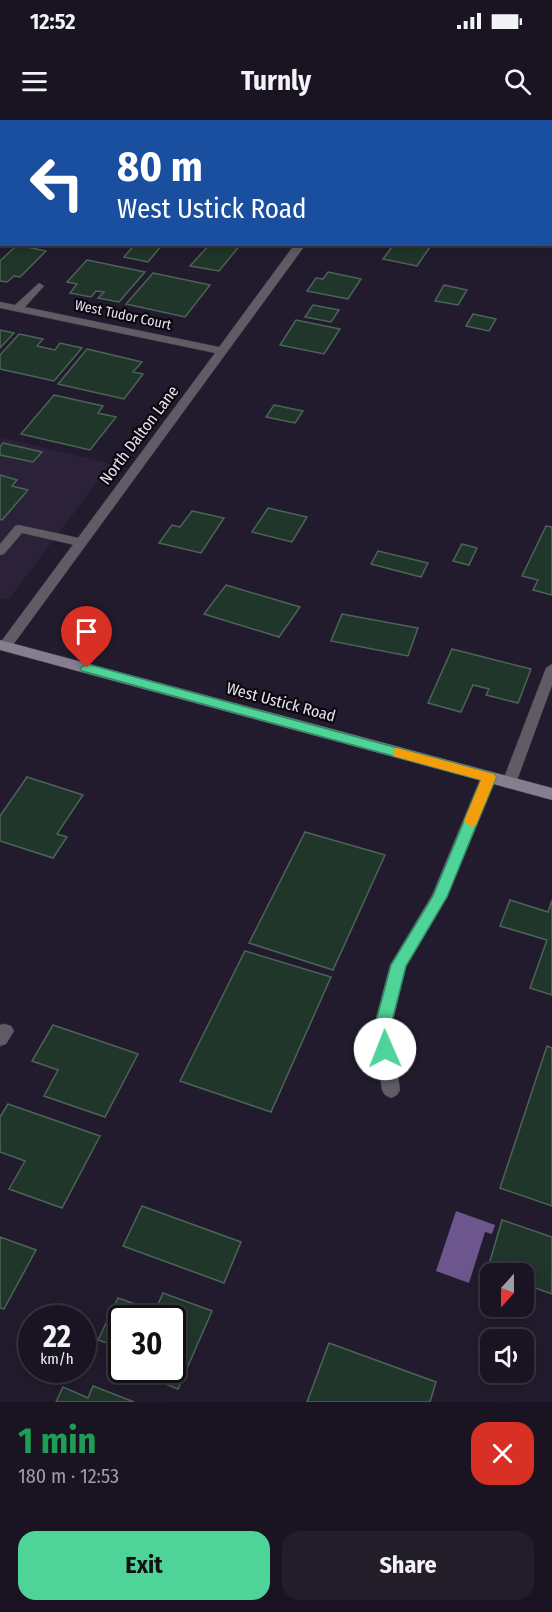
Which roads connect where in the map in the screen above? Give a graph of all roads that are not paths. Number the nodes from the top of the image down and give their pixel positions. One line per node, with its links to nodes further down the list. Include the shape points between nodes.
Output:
1 (300, 246): 5 (street, North Dalton Lane)
2 (39, 286): 4 (street)
3 (0, 304): 4 (street, West Tudor Court)
4 (18, 308): 5 (street, West Tudor Court)
5 (222, 351): 6 (street, North Dalton Lane)
6 (79, 543): 7 (lane, via 18,529); 8 (street, North Dalton Lane)
7 (0, 551)
8 (2, 646): 10 (main road, West Ustick Road)
9 (552, 668): 11 (lane)
10 (489, 777): 11 (main road, West Ustick Road); 13 (street, via 439,897 398,965 382,1029)
11 (509, 783): 12 (main road, West Ustick Road)
12 (552, 794)
13 (391, 1090)

